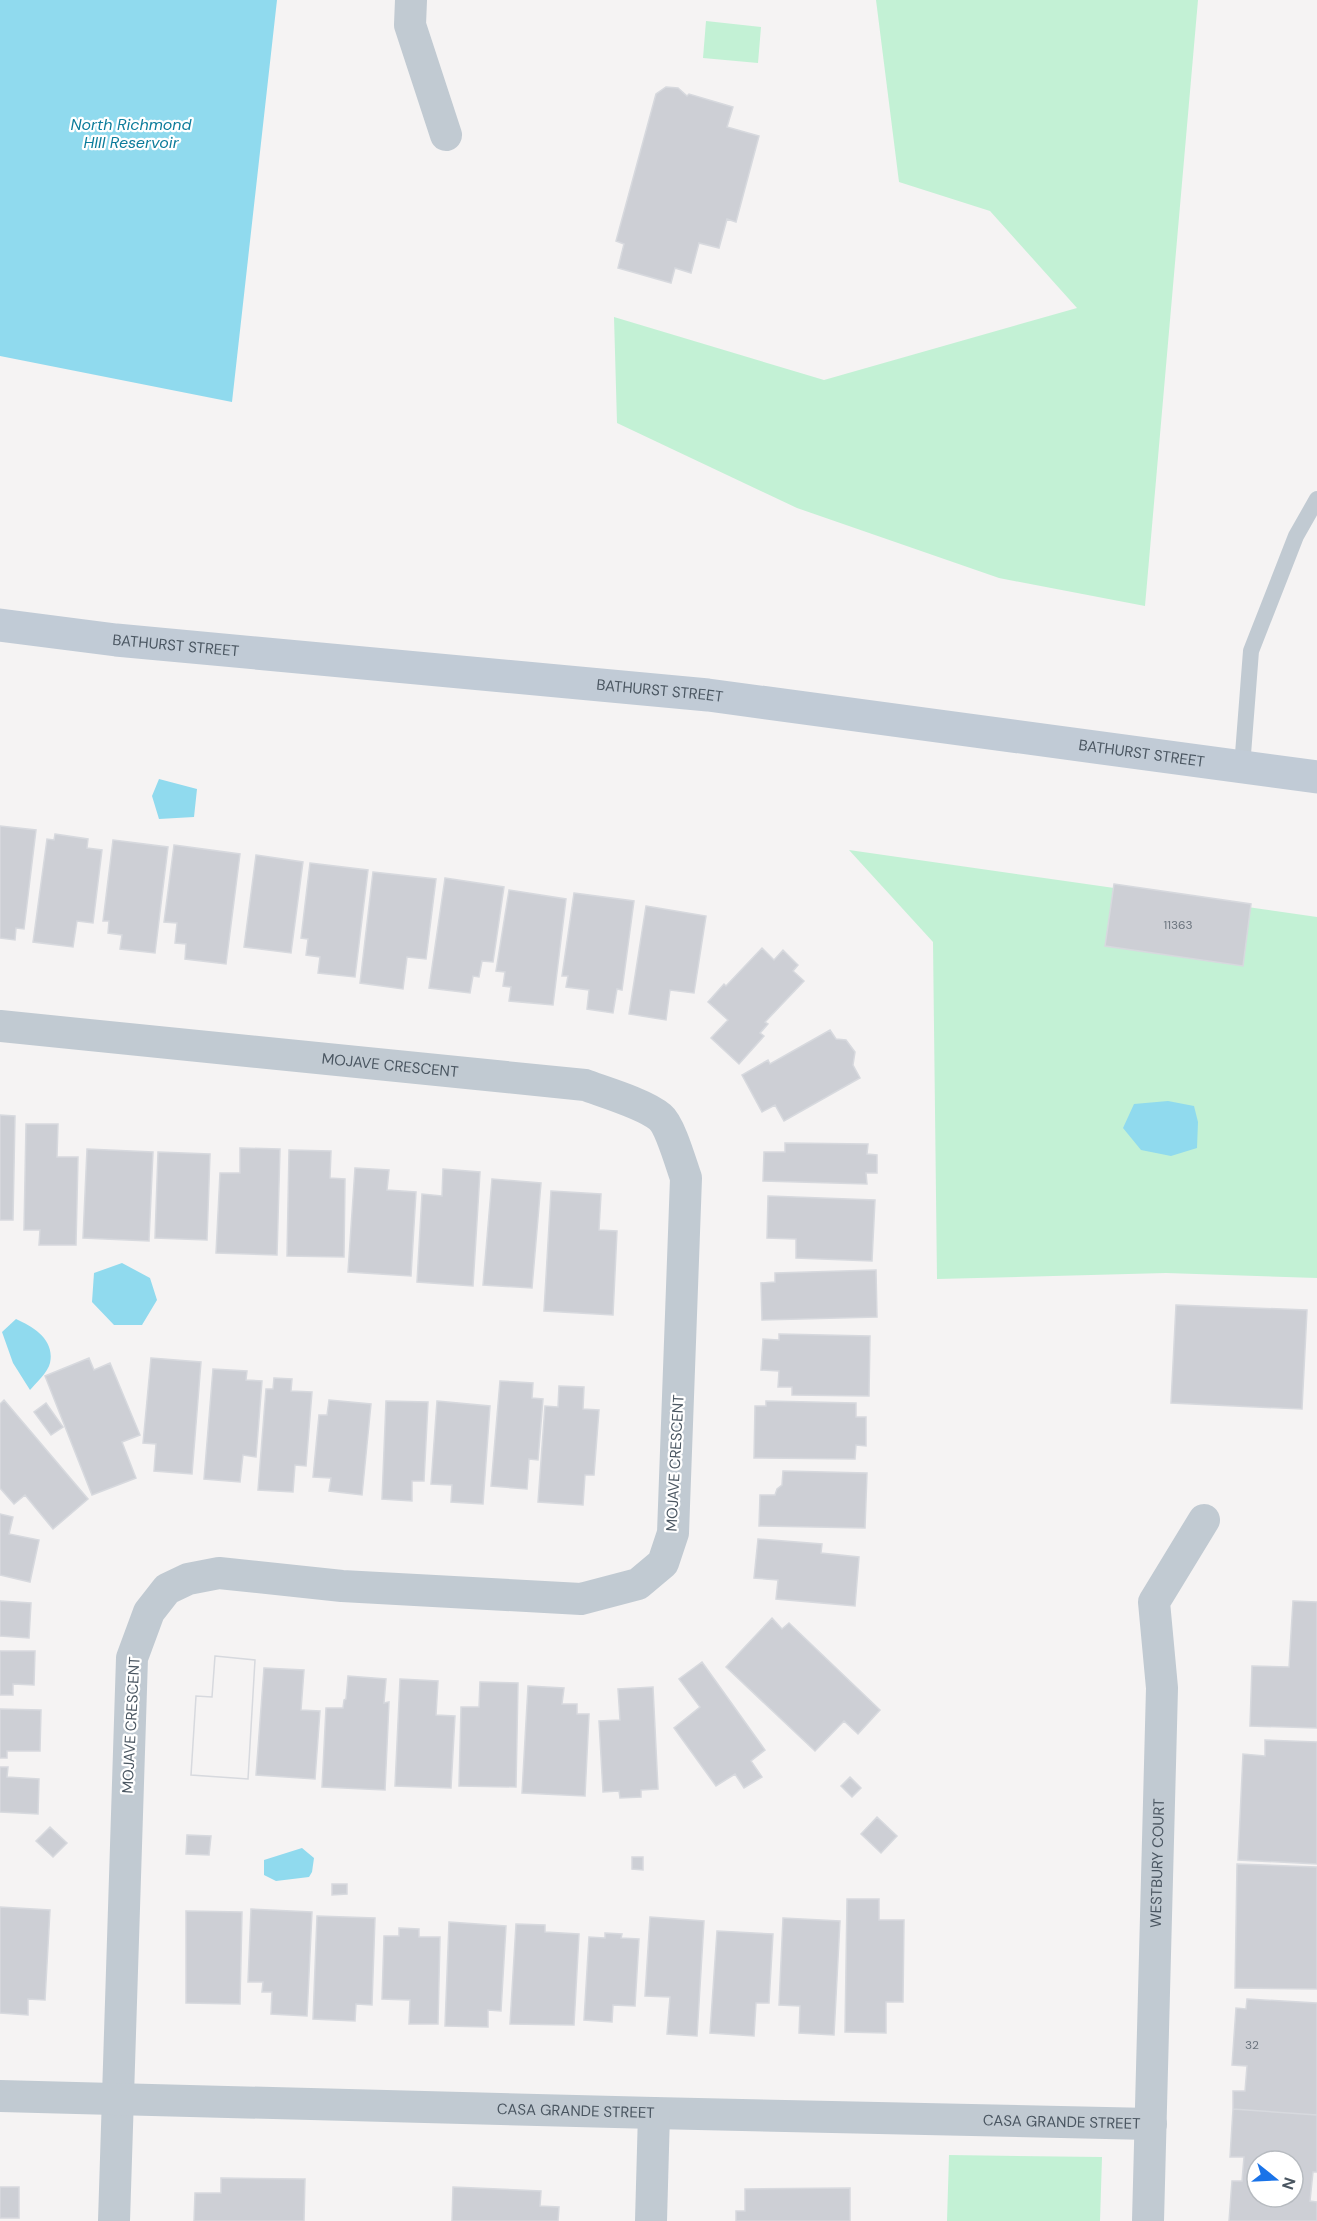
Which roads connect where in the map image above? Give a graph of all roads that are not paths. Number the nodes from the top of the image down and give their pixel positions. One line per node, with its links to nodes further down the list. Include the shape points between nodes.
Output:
1 (411, 0): 2 (street, via 410,25)
2 (446, 135)
3 (1317, 499): 5 (lane, via 1296,536 1251,651)
4 (0, 625): 5 (main road, BATHURST STREET, via 116,640 708,695)
5 (1242, 767): 6 (main road, BATHURST STREET)
6 (1317, 777)
7 (0, 1026): 10 (street, MOJAVE CRESCENT, via 585,1085 626,1099 661,1117 686,1178 674,1533 663,1563 638,1584 581,1599 342,1586 219,1573 189,1579 167,1589 148,1612 132,1658)
8 (1204, 1520): 12 (street, WESTBURY COURT, via 1154,1602 1162,1688)
9 (0, 2096): 10 (street, CASA GRANDE STREET)
10 (117, 2099): 11 (street, CASA GRANDE STREET); 13 (street, MOJAVE CRESCENT)
11 (654, 2113): 12 (street, CASA GRANDE STREET); 14 (street)
12 (1151, 2124): 15 (street, WESTBURY COURT)
13 (114, 2221)
14 (651, 2221)
15 (1148, 2221)

